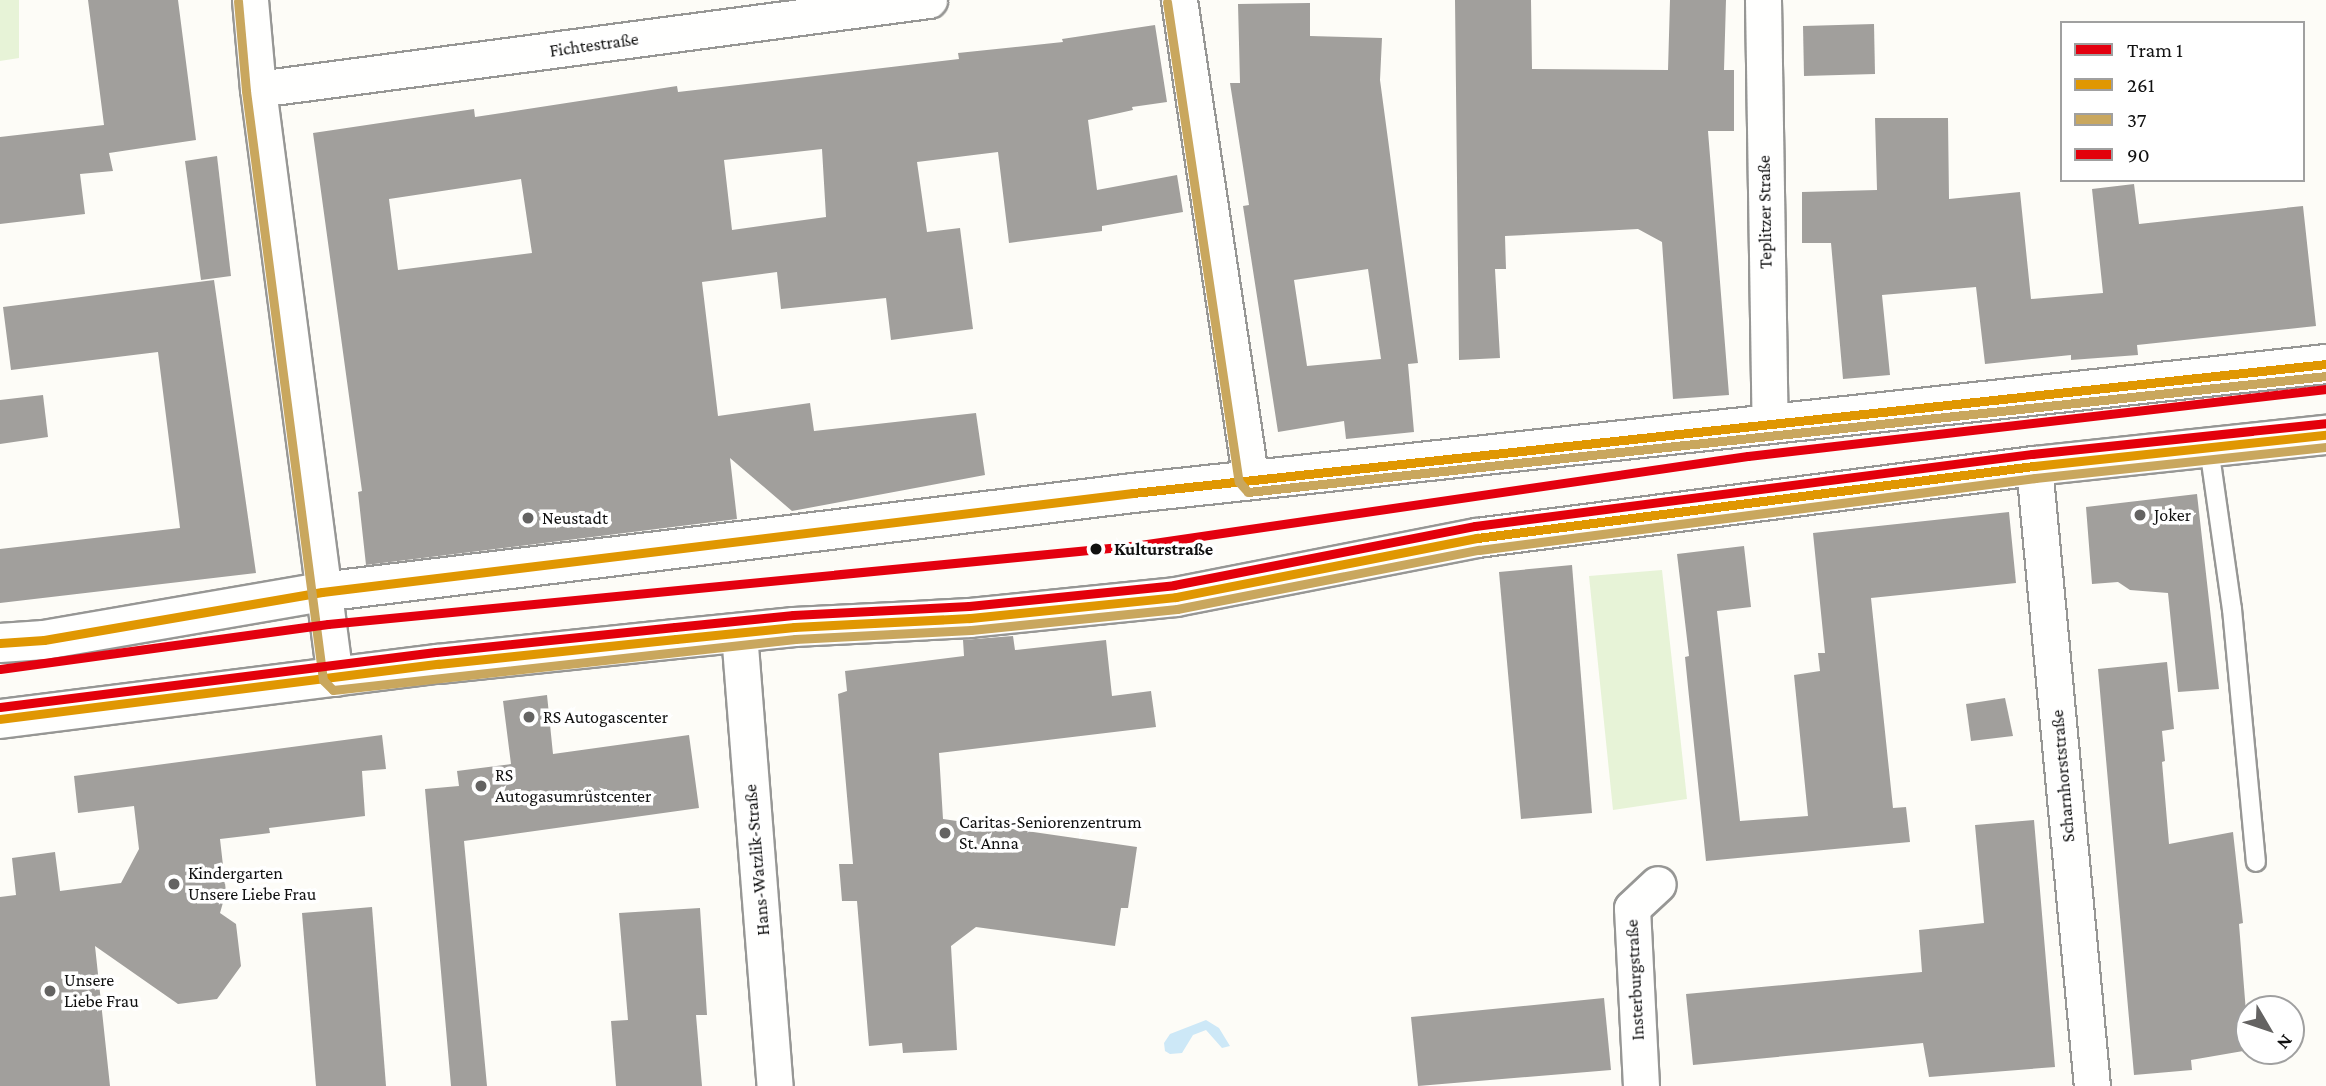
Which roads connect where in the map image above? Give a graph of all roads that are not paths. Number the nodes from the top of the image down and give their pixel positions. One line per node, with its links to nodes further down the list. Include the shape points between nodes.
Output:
1 (250, 0): 5 (street)
2 (929, 0): 5 (street, Fichtestraße)
3 (1178, 0): 11 (street)
4 (1763, 0): 7 (street, Teplitzer Straße)
5 (258, 89): 12 (street)
6 (2326, 364): 7 (street)
7 (1770, 424): 11 (street)
8 (2326, 435): 9 (street)
9 (2208, 449): 10 (street); 17 (lane, via 2232,609)
10 (2035, 466): 13 (street, via 1477,538 1176,597 970,618); 21 (street, Scharnhorststraße)
11 (1251, 480): 12 (street)
12 (323, 592): 14 (street, via 44,640); 15 (street)
13 (738, 633): 15 (street); 19 (street, Hans-Watzlik-Straße)
14 (0, 643)
15 (335, 678): 16 (street)
16 (0, 719)
17 (2256, 862)
18 (1658, 884): 20 (street, Insterburgstraße, via 1632,908)
19 (775, 1086)
20 (1641, 1086)
21 (2092, 1086)

